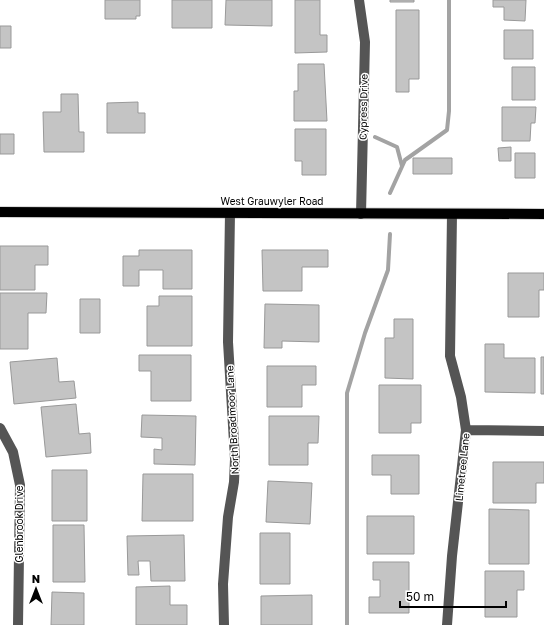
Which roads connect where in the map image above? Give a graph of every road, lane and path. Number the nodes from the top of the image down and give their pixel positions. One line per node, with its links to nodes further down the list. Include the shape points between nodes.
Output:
1 (359, 0): 4 (street, Cypress Drive, via 365,42)
2 (0, 212): 3 (main road, West Grauwyler Road)
3 (230, 213): 4 (main road, West Grauwyler Road); 11 (street, North Broadmoor Lane, via 228,342 235,467 228,517)
4 (361, 214): 5 (main road, West Grauwyler Road)
5 (452, 214): 6 (main road, West Grauwyler Road); 8 (street, Limetree Lane, via 450,356 461,397)
6 (544, 214)
7 (0, 428): 10 (street, Glenbrook Drive, via 13,452 20,485)
8 (466, 430): 9 (street); 12 (street, Limetree Lane)
9 (544, 431)
10 (18, 625)
11 (224, 625)
12 (447, 625)

